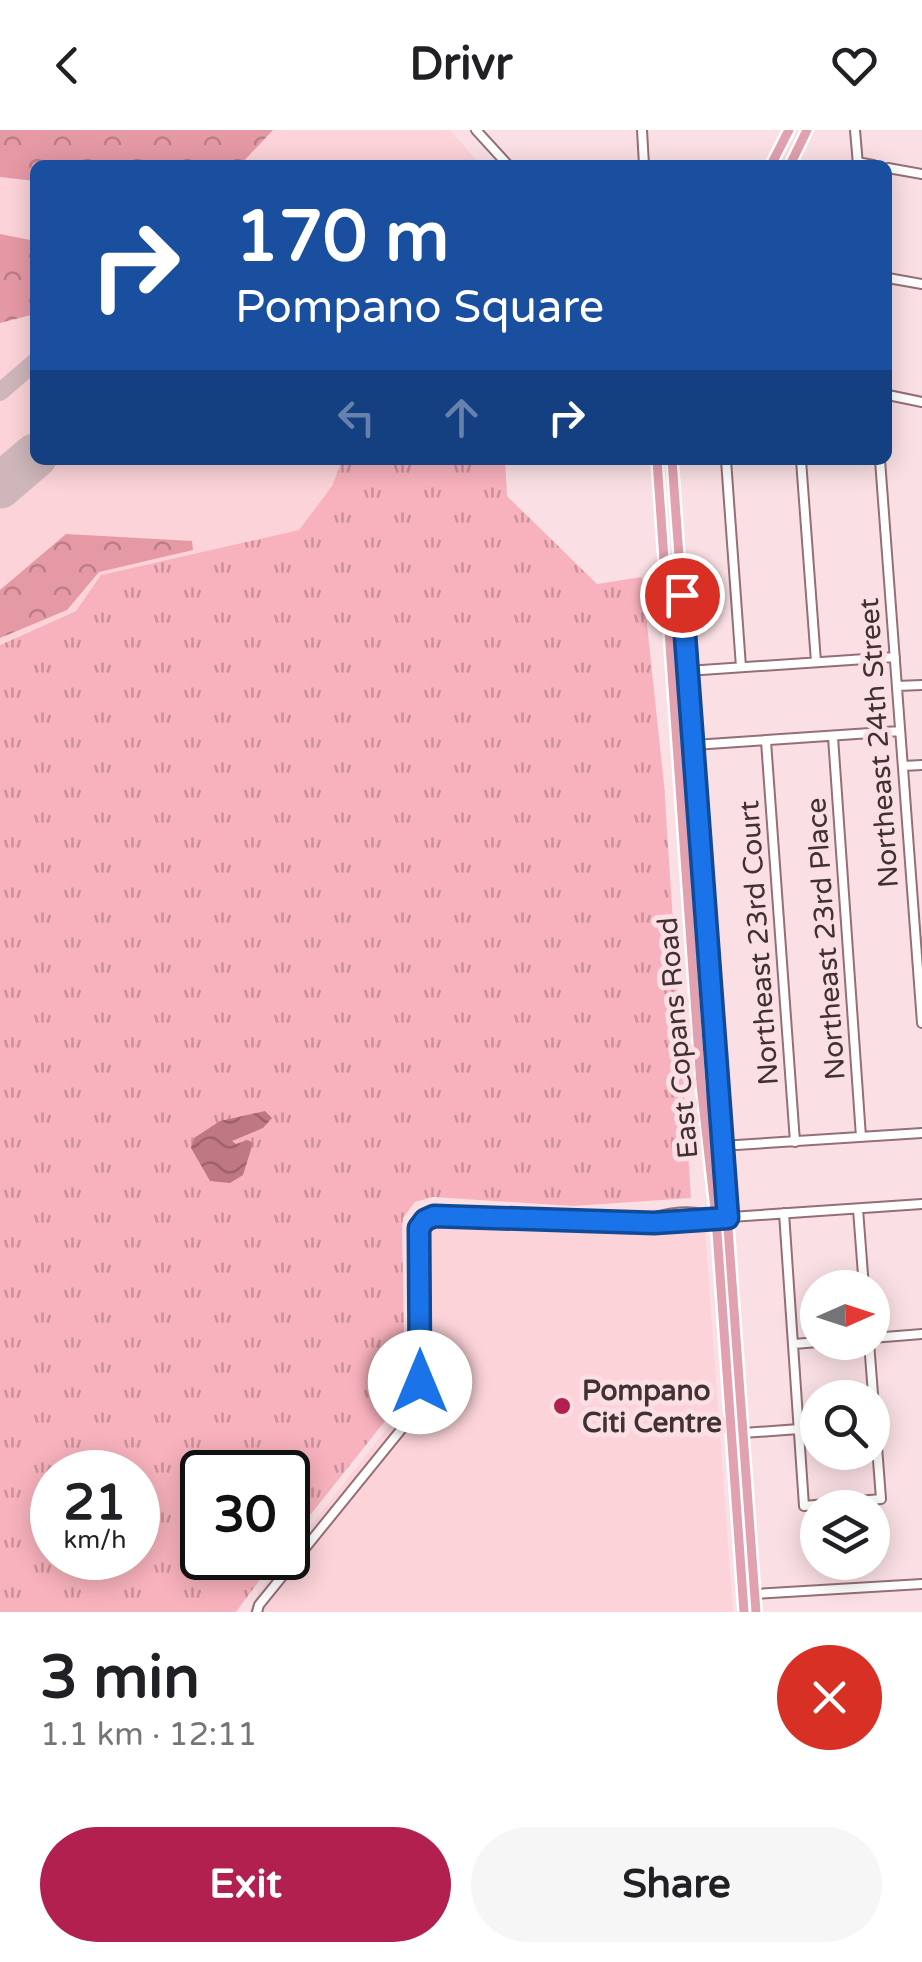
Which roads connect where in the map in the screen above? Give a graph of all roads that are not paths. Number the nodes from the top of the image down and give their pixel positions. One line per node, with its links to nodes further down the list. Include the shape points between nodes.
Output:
1 (476, 130): 6 (street)
2 (642, 130): 7 (street)
3 (789, 130): 8 (main road)
4 (807, 130): 9 (main road)
5 (855, 130): 10 (street)
6 (503, 160)
7 (644, 160)
8 (773, 160)
9 (792, 160)
10 (858, 160)
11 (892, 169): 12 (street)
12 (922, 174)
13 (892, 279): 14 (street)
14 (922, 284)
15 (892, 396): 16 (street)
16 (922, 402)
17 (657, 465): 26 (main road, East Copans Road)
18 (672, 465): 25 (main road, East Copans Road)
19 (726, 465): 24 (street)
20 (802, 465): 23 (street)
21 (880, 465): 22 (street, Northeast 24th Street)
22 (894, 657): 23 (street); 28 (street, Northeast 24th Street)
23 (816, 662): 24 (street)
24 (741, 667): 25 (street)
25 (688, 671): 26 (street); 32 (main road, East Copans Road)
26 (672, 672): 45 (main road, East Copans Road)
27 (922, 685): 28 (street)
28 (897, 686): 29 (street, Northeast 24th Street)
29 (900, 732): 30 (street); 34 (street, Northeast 24th Street)
30 (833, 736): 31 (street); 39 (street, Northeast 23rd Place)
31 (766, 741): 32 (street); 40 (street, Northeast 23rd Court)
32 (694, 745): 41 (main road, East Copans Road)
33 (922, 764): 34 (street)
34 (903, 766): 35 (street, Northeast 24th Street)
35 (917, 897): 36 (street, Northeast 24th Street)
36 (920, 967): 37 (street, Northeast 24th Street)
37 (922, 1024)
38 (922, 1133): 39 (street)
39 (862, 1137): 40 (street)
40 (796, 1142): 41 (street)
41 (721, 1146): 46 (main road, East Copans Road)
42 (922, 1204): 43 (street)
43 (858, 1209): 44 (street); 47 (street)
44 (784, 1213): 46 (street); 50 (street)
45 (716, 1218): 46 (street); 54 (main road, East Copans Road); 57 (street, via 701,1212 643,1222 425,1220 419,1228 421,1404)
46 (728, 1218): 54 (main road, East Copans Road)
47 (863, 1270)
48 (922, 1334): 49 (street)
49 (890, 1338)
50 (794, 1344): 51 (street); 53 (street)
51 (800, 1344)
52 (872, 1360): 53 (street, via 881,1499 804,1506)
53 (799, 1429): 54 (street)
54 (737, 1435): 56 (main road, East Copans Road, via 744,1452); 58 (main road, East Copans Road)
55 (922, 1584): 56 (street)
56 (754, 1594): 59 (main road, East Copans Road)
57 (257, 1612)
58 (744, 1612)
59 (756, 1612)

